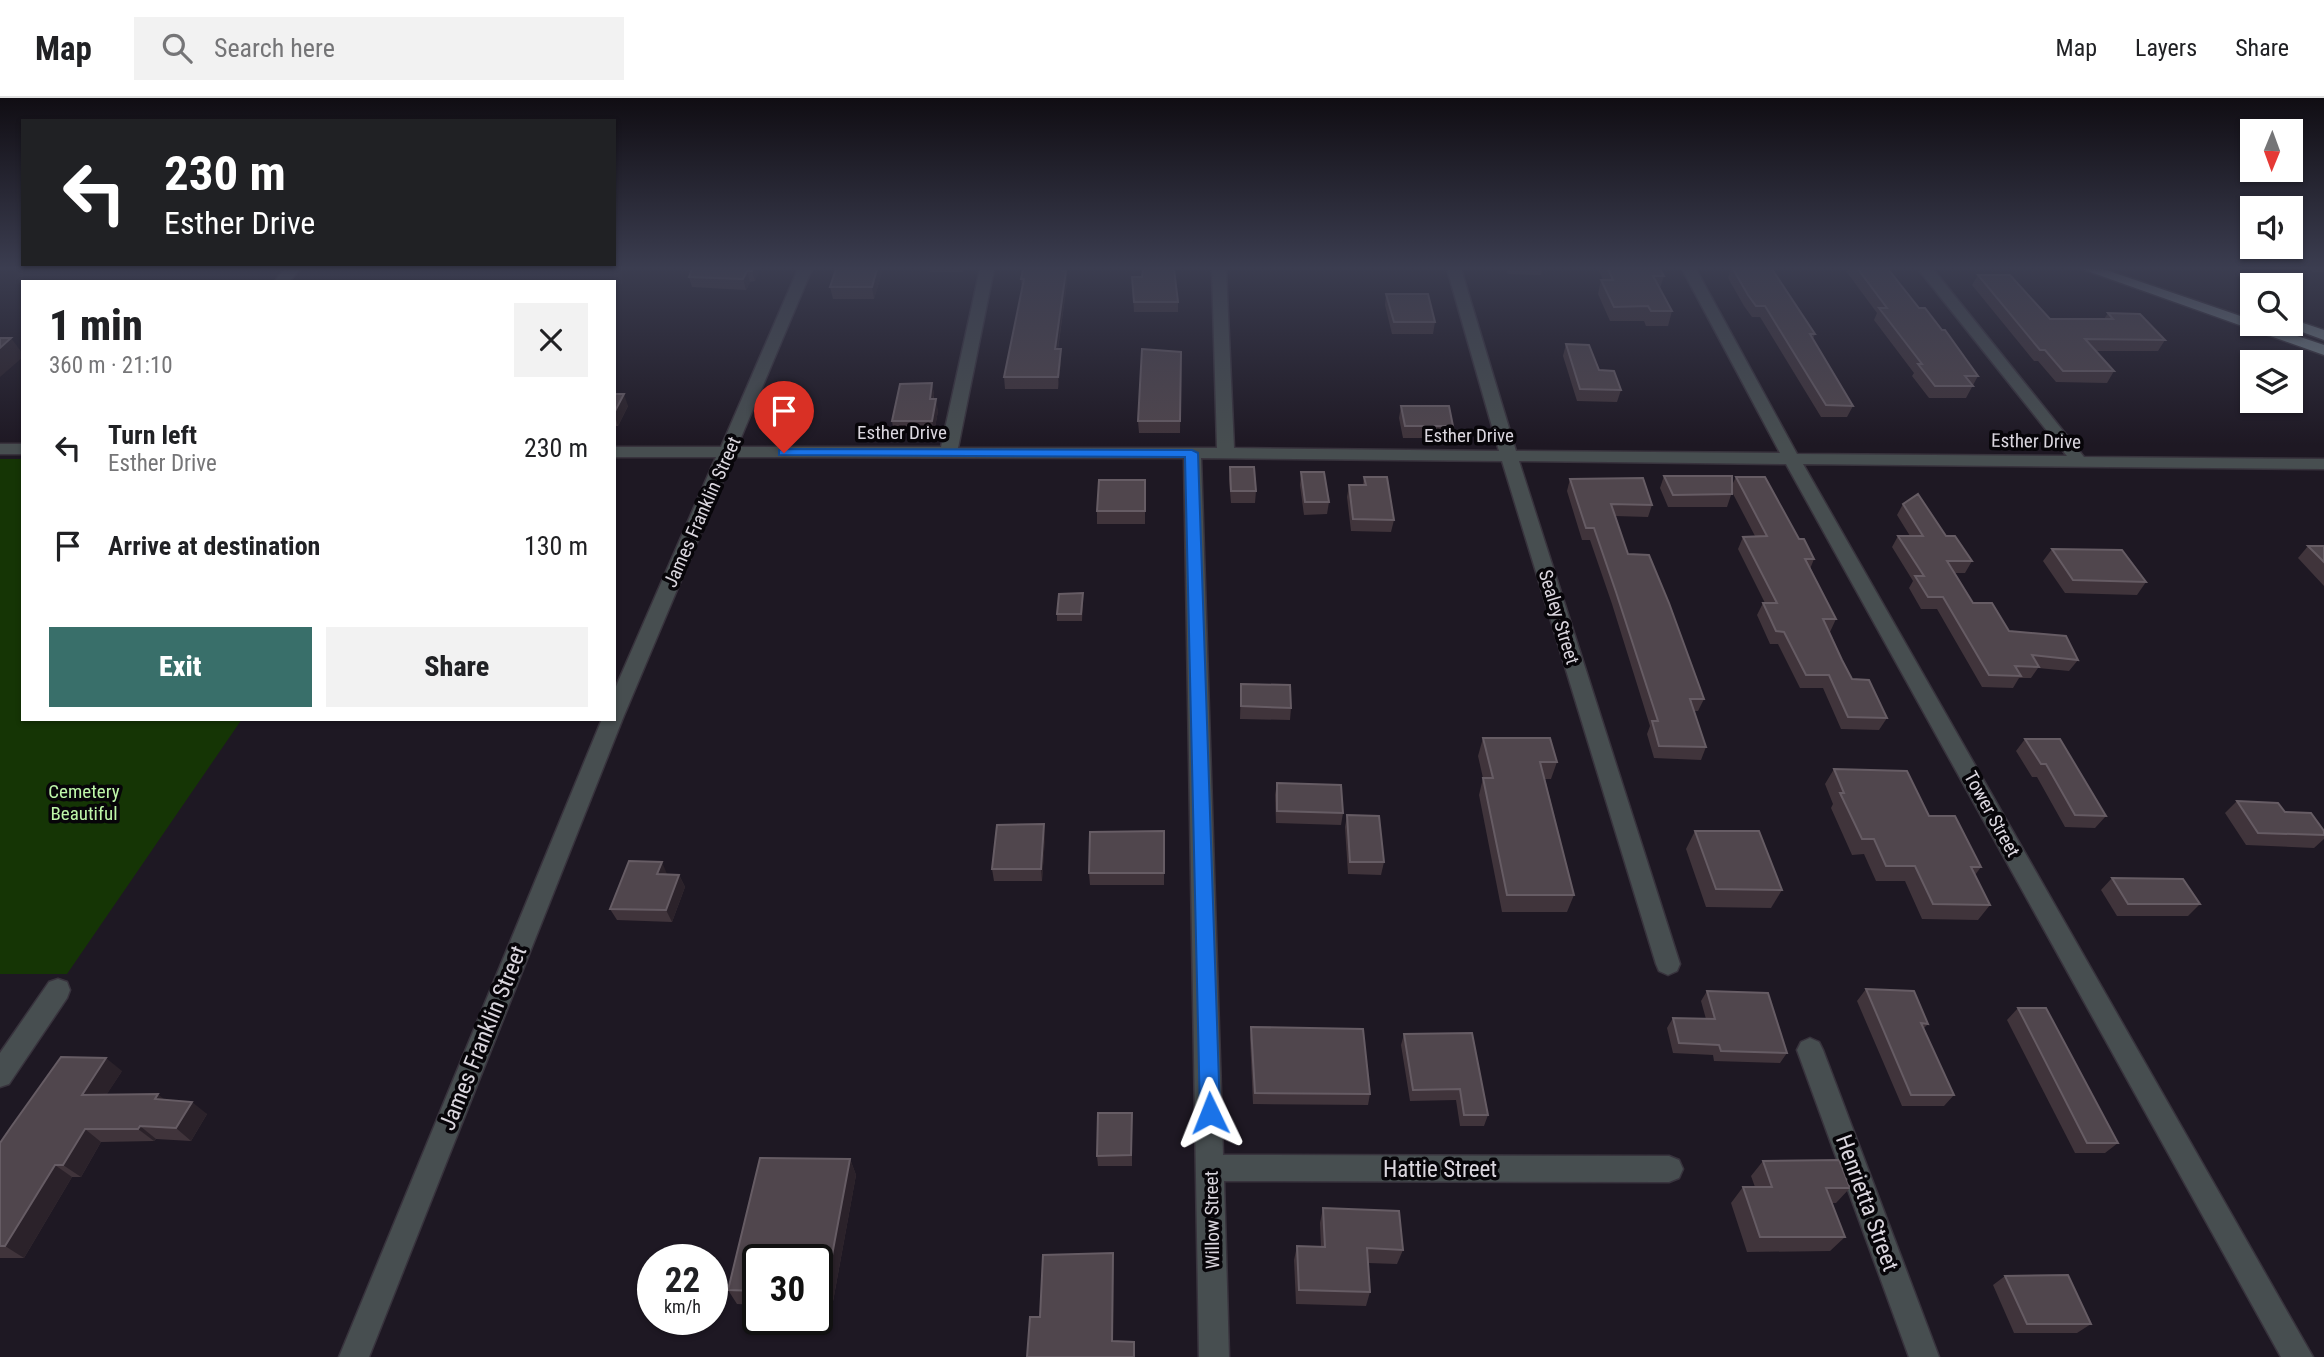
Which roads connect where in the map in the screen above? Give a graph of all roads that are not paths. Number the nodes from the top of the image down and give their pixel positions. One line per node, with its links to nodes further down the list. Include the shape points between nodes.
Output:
1 (781, 328): 14 (street, James Franklin Street)
2 (975, 328): 15 (street)
3 (1221, 328): 17 (street)
4 (1472, 328): 18 (street, Sealey Street)
5 (1721, 328): 19 (street, Tower Street)
6 (1972, 328): 20 (street)
7 (2260, 328): 10 (main road)
8 (2304, 328): 9 (main road)
9 (2324, 335)
10 (2324, 350)
11 (0, 449): 12 (street)
12 (21, 449)
13 (616, 452): 14 (street, Esther Drive)
14 (729, 453): 15 (street, Esther Drive); 22 (street, James Franklin Street)
15 (948, 453): 16 (street, Esther Drive)
16 (1192, 453): 17 (street, Esther Drive); 28 (street, Willow Street)
17 (1226, 453): 18 (street, Esther Drive)
18 (1510, 456): 19 (street, Esther Drive); 24 (street, Sealey Street)
19 (1792, 459): 20 (street, Esther Drive); 33 (street, Tower Street)
20 (2080, 462): 21 (street, Esther Drive)
21 (2324, 464)
22 (616, 713)
23 (613, 721): 30 (street, James Franklin Street)
24 (1668, 964)
25 (58, 990): 27 (street)
26 (1810, 1050): 32 (street, Henrietta Street)
27 (0, 1075)
28 (1211, 1168): 29 (street, Hattie Street); 31 (street, Willow Street)
29 (1669, 1169)
30 (354, 1357)
31 (1214, 1357)
32 (1924, 1357)
33 (2298, 1357)

